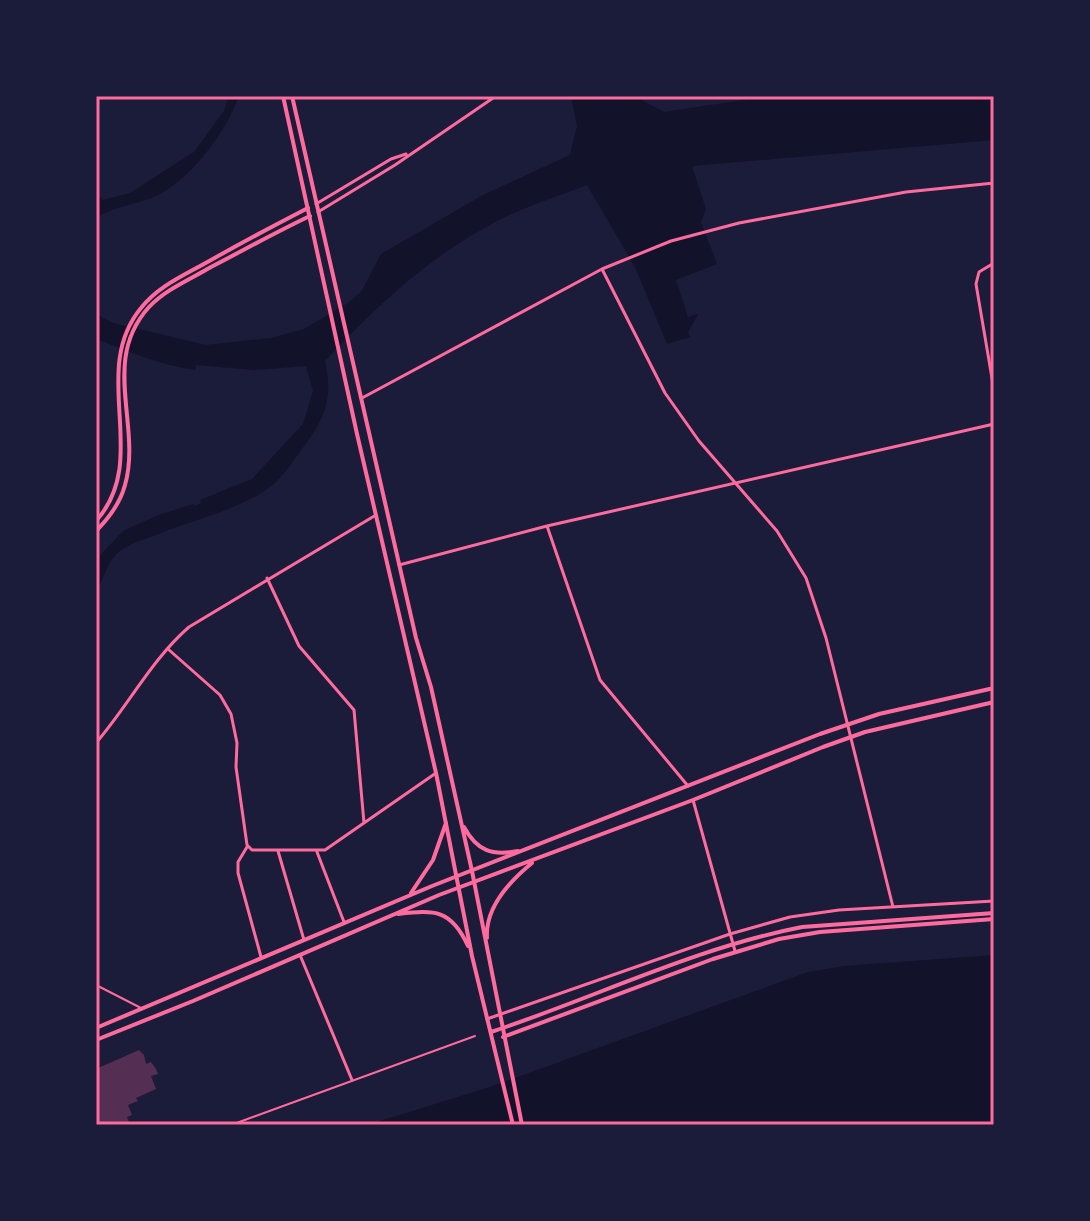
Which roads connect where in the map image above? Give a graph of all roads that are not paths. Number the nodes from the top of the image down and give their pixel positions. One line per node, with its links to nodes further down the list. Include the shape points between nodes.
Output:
1 (283, 96): 7 (main road)
2 (292, 96): 6 (main road)
3 (496, 96): 4 (street)
4 (410, 153): 6 (street); 8 (street)
5 (994, 183): 11 (street, via 906,192 739,223 671,241)
6 (316, 204): 7 (main road); 8 (main road)
7 (308, 208): 9 (main road); 17 (main road, via 169,283 135,315 119,353 116,377 121,464 112,497)
8 (318, 212): 9 (main road); 13 (main road)
9 (310, 216): 16 (main road); 19 (main road, via 180,284 141,318 123,378 127,474 116,506)
10 (994, 263): 12 (street, via 979,272 976,284)
11 (602, 269): 13 (street); 15 (street, via 665,393)
12 (994, 390)
13 (362, 398): 20 (main road)
14 (994, 424): 15 (street)
15 (736, 484): 18 (street); 25 (street, via 777,531 806,578)
16 (376, 515): 21 (street); 28 (main road)
17 (96, 521)
18 (547, 526): 20 (street); 29 (street, via 600,680)
19 (96, 531)
20 (399, 565): 31 (main road)
21 (267, 578): 22 (street, via 202,617); 33 (street, via 299,646 354,710)
22 (168, 649): 27 (street); 34 (street, via 220,695 231,714)
23 (994, 688): 25 (main road)
24 (994, 702): 26 (main road)
25 (847, 724): 26 (street); 29 (main road)
26 (851, 737): 30 (main road); 45 (street)
27 (96, 743)
28 (436, 773): 32 (main road); 33 (street)
29 (689, 787): 35 (main road)
30 (693, 800): 38 (main road); 49 (street)
31 (460, 820): 35 (main road, via 473,842 486,851); 39 (main road)
32 (447, 821): 40 (main road); 43 (main road, via 427,872)
33 (364, 824): 37 (street)
34 (247, 847): 36 (street); 56 (street, via 238,873)
35 (533, 848): 39 (main road)
36 (278, 851): 37 (street); 50 (street)
37 (317, 852): 48 (street)
38 (536, 860): 41 (main road); 53 (main road, via 499,899 487,930)
39 (472, 871): 40 (main road); 41 (main road)
40 (457, 876): 42 (main road); 43 (main road)
41 (474, 882): 42 (main road); 53 (main road)
42 (459, 887): 46 (main road); 55 (main road)
43 (402, 898): 48 (main road)
44 (994, 901): 45 (street)
45 (893, 907): 49 (street, via 805,914)
46 (390, 915): 54 (main road); 55 (main road, via 441,914 457,926)
47 (994, 916): 51 (main road, via 802,927); 52 (main road, via 820,932)
48 (344, 922): 50 (main road)
49 (730, 934): 51 (street); 59 (street)
50 (304, 940): 56 (main road)
51 (733, 944): 52 (street); 62 (main road)
52 (735, 952): 65 (main road)
53 (488, 953): 59 (main road)
54 (300, 955): 66 (main road); 67 (street)
55 (472, 956): 60 (main road)
56 (261, 959): 58 (main road)
57 (96, 985): 58 (street)
58 (141, 1008): 61 (main road)
59 (499, 1015): 60 (street); 62 (main road)
60 (487, 1020): 63 (main road)
61 (96, 1028)
62 (502, 1028): 63 (main road); 65 (main road)
63 (491, 1032): 69 (main road)
64 (475, 1036): 67 (street)
65 (503, 1037): 70 (main road)
66 (96, 1040)
67 (352, 1080): 68 (street)
68 (231, 1125)
69 (513, 1125)
70 (522, 1125)

